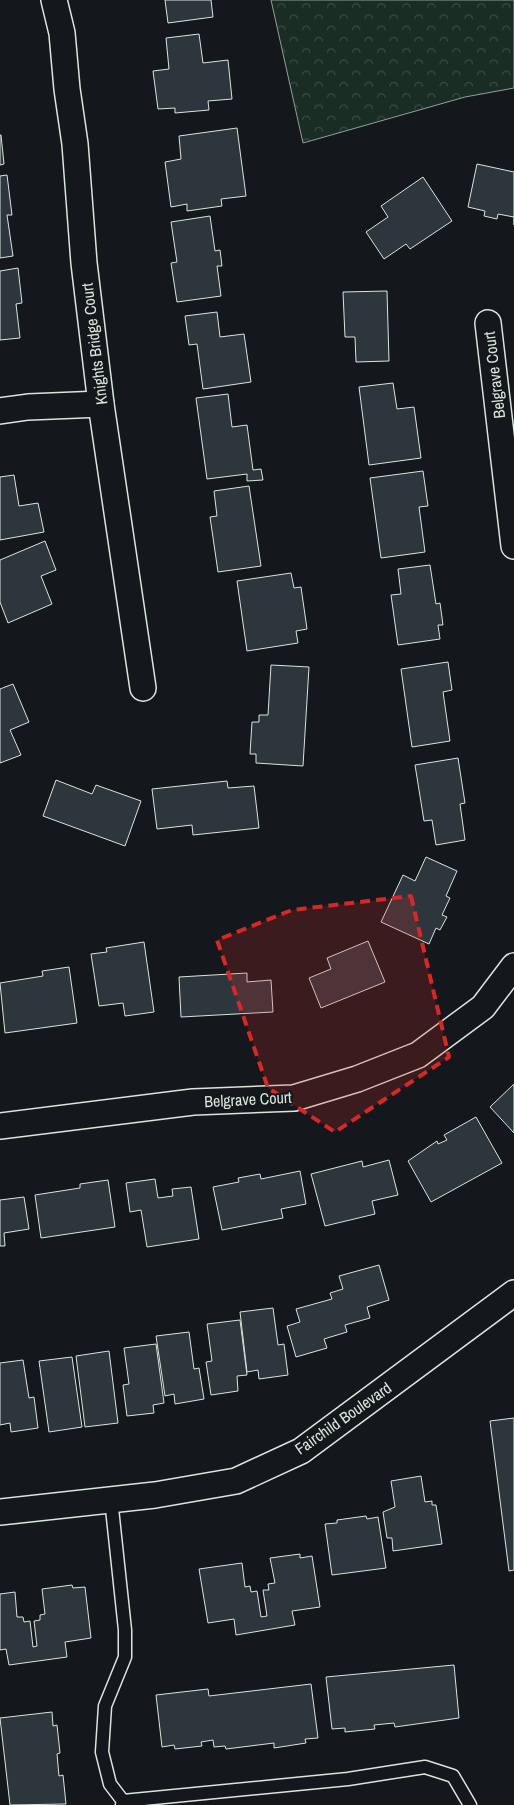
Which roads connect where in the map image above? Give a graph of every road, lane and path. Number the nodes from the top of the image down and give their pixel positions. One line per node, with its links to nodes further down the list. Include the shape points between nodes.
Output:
1 (54, 0): 3 (street, Knights Bridge Court, via 62,33 75,144 84,263)
2 (488, 323): 5 (street, Belgrave Court)
3 (101, 404): 4 (street); 6 (street, Knights Bridge Court)
4 (0, 411)
5 (514, 546)
6 (143, 688)
7 (514, 966): 8 (street, Belgrave Court, via 483,1007 418,1055 357,1079 294,1098 193,1102)
8 (0, 1126)
9 (514, 1293): 10 (street, Fairchild Boulevard, via 301,1450 236,1481)
10 (111, 1499): 11 (street, Fairchild Boulevard); 12 (lane, via 125,1657 105,1706 102,1752 110,1784)
11 (0, 1512)
12 (123, 1803): 13 (lane, via 348,1779 426,1767 453,1776)
13 (470, 1805)

